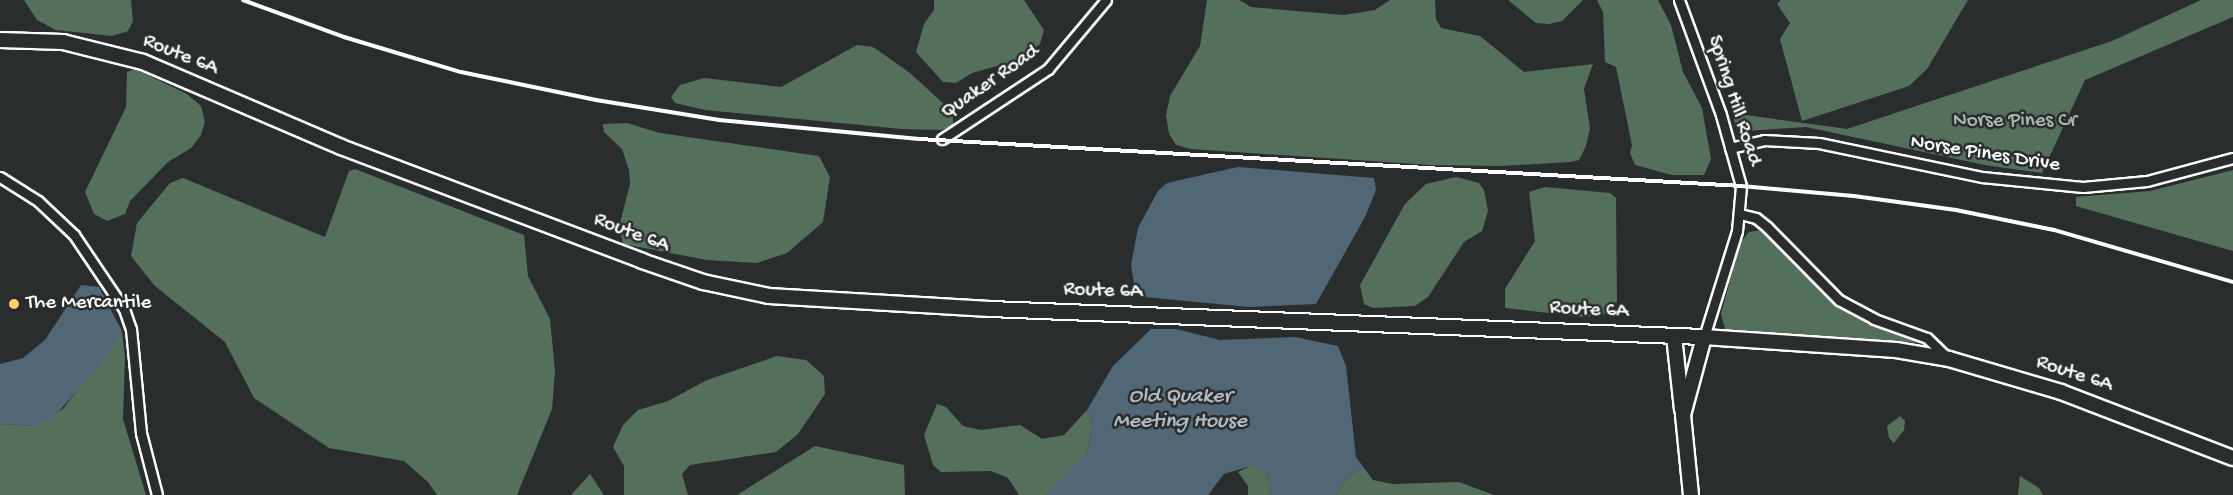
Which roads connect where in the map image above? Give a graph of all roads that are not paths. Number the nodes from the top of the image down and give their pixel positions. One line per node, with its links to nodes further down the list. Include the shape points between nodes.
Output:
1 (1106, 0): 4 (street, Quaker Road, via 1048,69)
2 (1679, 0): 5 (street, Spring Hill Road)
3 (0, 40): 9 (main road, Route 6A, via 63,42 143,62 341,147 642,261 703,282 769,296 979,309)
4 (942, 139)
5 (1730, 148): 6 (street, Norse Pines Drive, via 1764,140 1819,143 1982,177 2083,187 2147,180); 8 (street, Spring Hill Road, via 1741,186)
6 (2233, 158)
7 (0, 177): 14 (street, via 38,201 74,235 124,309 131,329 142,442)
8 (1740, 214): 10 (street, Spring Hill Road); 11 (street, via 1762,222 1839,300 1874,320 1927,338)
9 (1674, 336): 10 (main road, Route 6A); 12 (main road, via 1676,385)
10 (1704, 337): 11 (main road, Route 6A, via 1866,347); 12 (main road)
11 (1949, 359): 13 (main road, Route 6A, via 2118,412)
12 (1683, 415): 15 (main road)
13 (2233, 458)
14 (157, 495)
15 (1690, 495)

